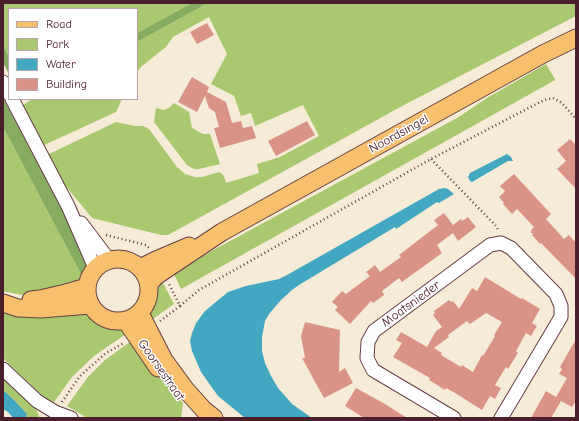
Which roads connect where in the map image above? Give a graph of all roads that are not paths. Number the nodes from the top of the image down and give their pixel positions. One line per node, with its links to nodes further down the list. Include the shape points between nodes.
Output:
1 (576, 38): 6 (main road, Noordsingel)
2 (3, 82): 3 (street)
3 (8, 92)
4 (13, 100): 5 (street, via 68,206)
5 (102, 264): 7 (main road, via 121,259 129,260); 9 (main road, via 89,279)
6 (159, 266): 7 (main road, Noordsingel); 8 (main road, Noordsingel)
7 (140, 268): 8 (main road)
8 (149, 284): 13 (main road, via 146,305)
9 (87, 287): 10 (main road, via 40,299 21,300); 12 (main road)
10 (3, 296)
11 (3, 304): 12 (main road, via 18,308 41,309)
12 (90, 305): 13 (main road, via 105,319 116,322)
13 (133, 317): 16 (main road, Goorsestraat)
14 (3, 369): 15 (street)
15 (53, 415): 17 (street)
16 (202, 416)
17 (71, 418)
18 (454, 418): 19 (street, Moatsnieder, via 373,370 367,358 368,342 374,331 490,245 501,243 510,248 556,294 561,306 561,317)
19 (501, 418)

